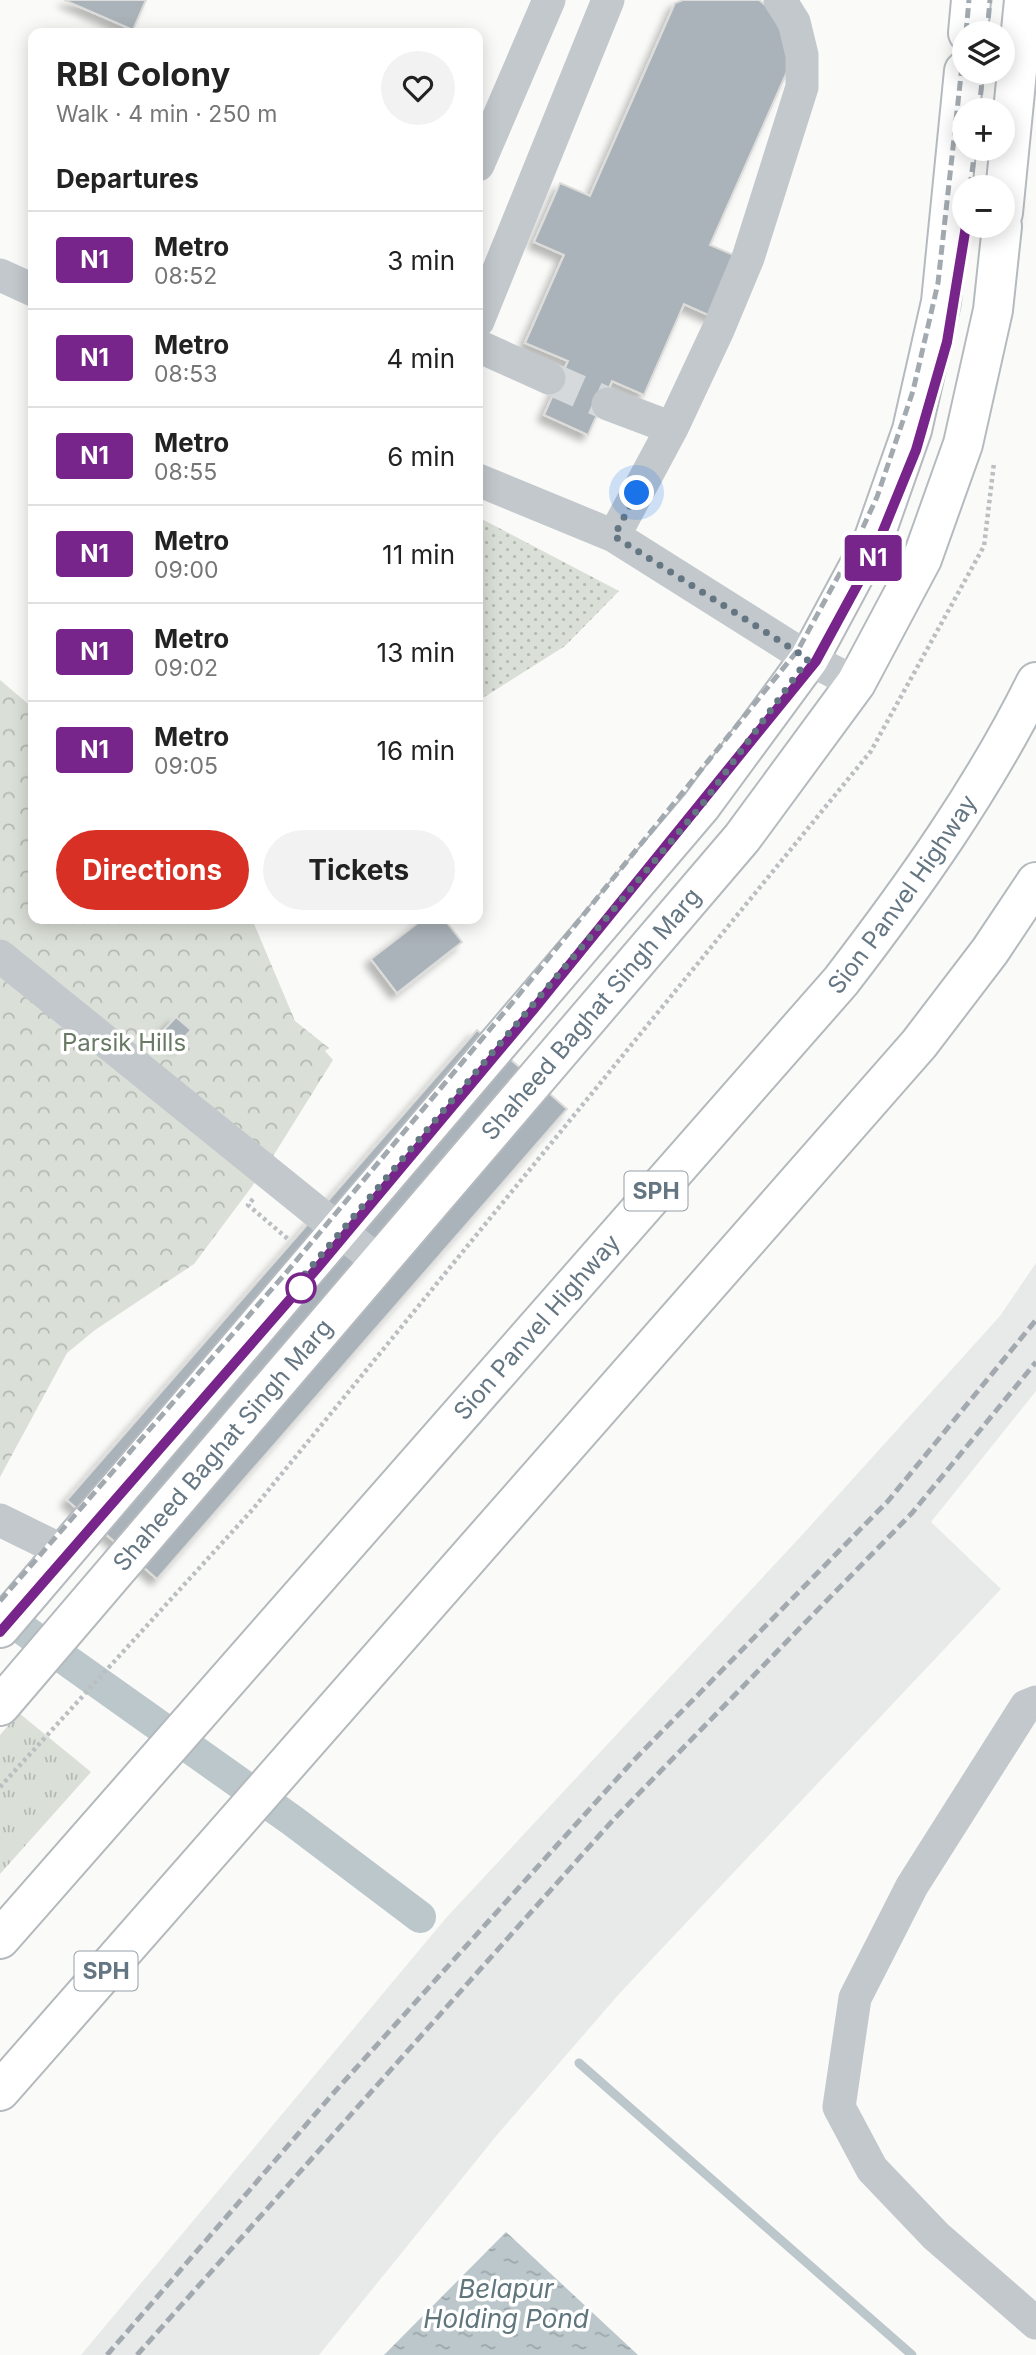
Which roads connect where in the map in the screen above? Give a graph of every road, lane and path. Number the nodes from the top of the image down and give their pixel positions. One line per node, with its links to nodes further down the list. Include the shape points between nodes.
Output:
1 (549, 0): 8 (street)
2 (608, 0): 13 (street)
3 (780, 0): 17 (street, via 793,22 802,55 802,87 748,258)
4 (971, 0): 6 (main road)
5 (1024, 0): 9 (main road)
6 (969, 21)
7 (963, 84): 20 (main road, Shaheed Baghat Singh Marg, via 941,302 912,430 874,538)
8 (483, 153)
9 (1007, 175)
10 (1001, 238): 22 (main road, Shaheed Baghat Singh Marg, via 993,310 963,444 922,559)
11 (0, 275): 12 (street)
12 (28, 288)
13 (483, 309)
14 (483, 348): 15 (street)
15 (549, 377)
16 (608, 404): 17 (street)
17 (672, 428): 19 (street)
18 (483, 482): 19 (street)
19 (614, 536): 20 (street)
20 (795, 650): 22 (street); 26 (main road, Shaheed Baghat Singh Marg, via 701,806)
21 (1036, 682): 34 (main road, Sion Panvel Highway / SPH, via 970,800 909,892 841,981)
22 (856, 683): 28 (main road, Shaheed Baghat Singh Marg, via 742,838)
23 (1036, 882): 35 (main road, SPH, via 919,1044)
24 (0, 956): 26 (street)
25 (248, 1205): 27 (path)
26 (340, 1233): 28 (street); 30 (main road, Shaheed Baghat Singh Marg)
27 (292, 1242)
28 (380, 1262): 33 (main road, Shaheed Baghat Singh Marg)
29 (0, 1520): 30 (street)
30 (60, 1558): 31 (main road, Shaheed Baghat Singh Marg)
31 (0, 1628)
32 (1036, 1702): 36 (street, via 1026,1706 912,1886 855,1998 839,2107 872,2169 936,2236)
33 (0, 1706)
34 (0, 1939)
35 (0, 2091)
36 (1036, 2323)

